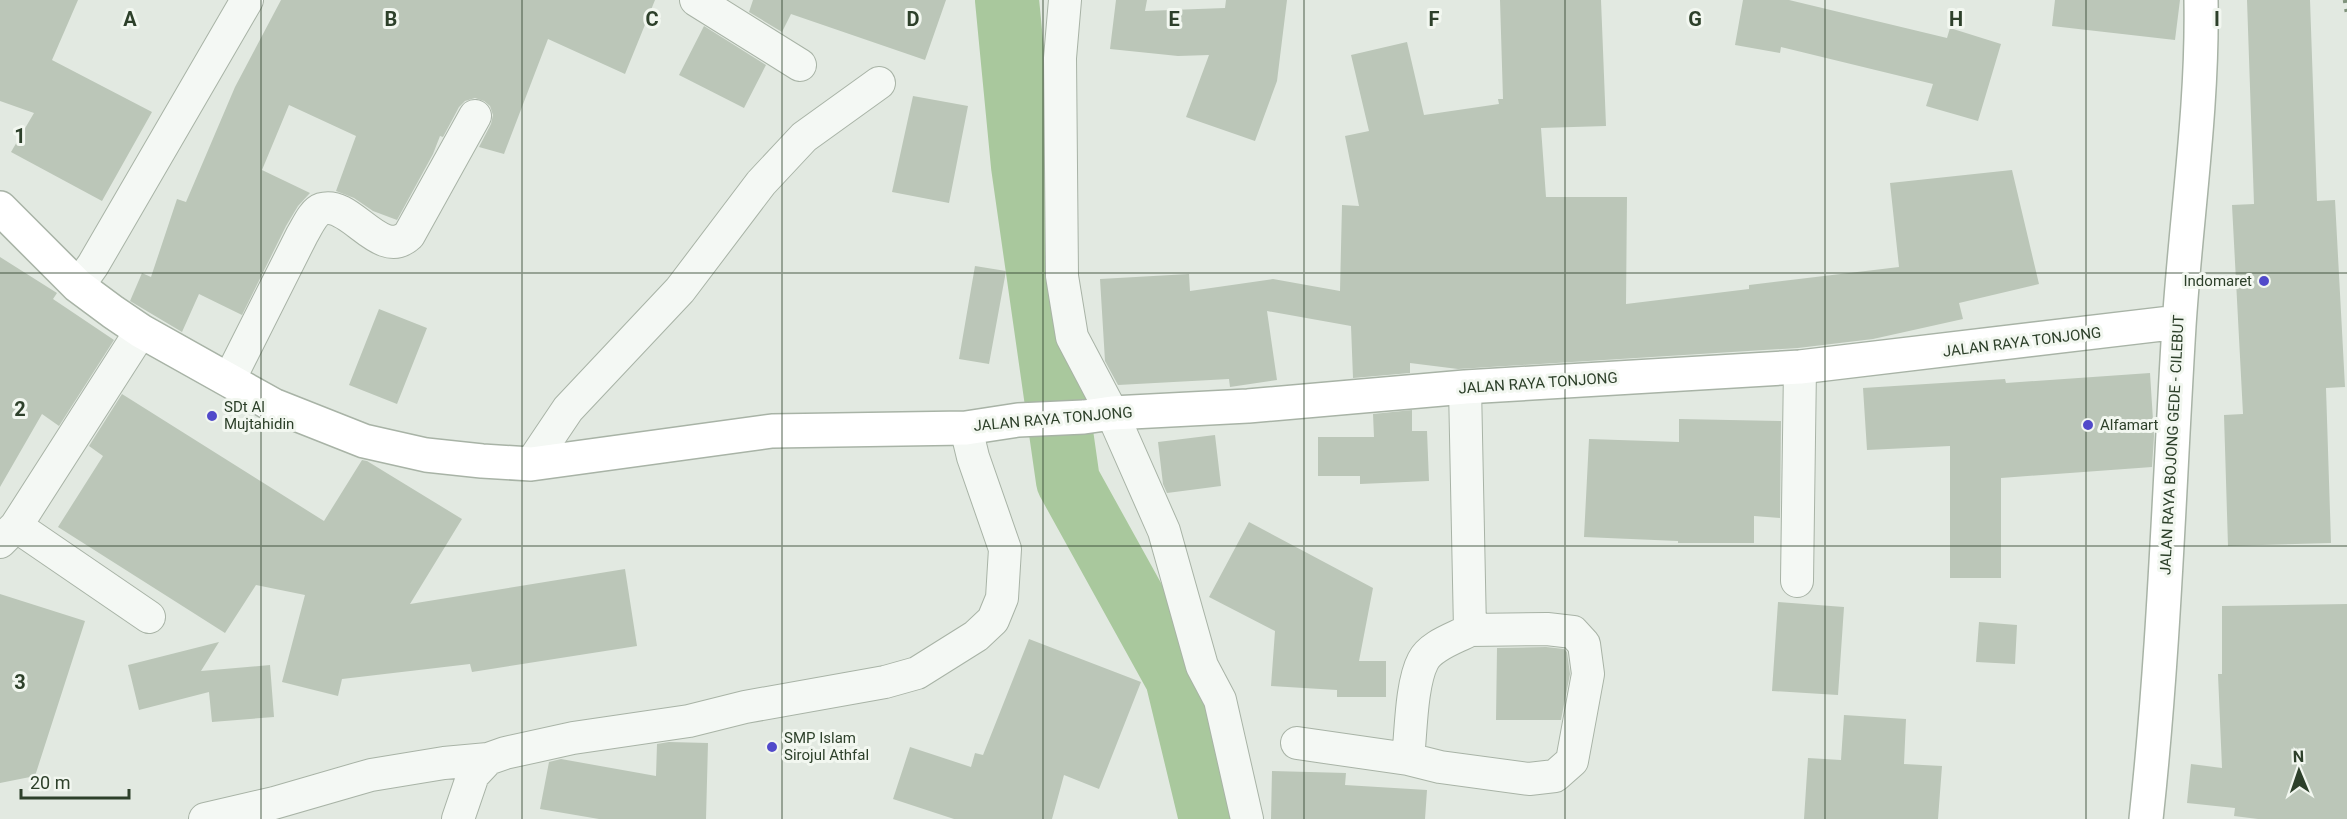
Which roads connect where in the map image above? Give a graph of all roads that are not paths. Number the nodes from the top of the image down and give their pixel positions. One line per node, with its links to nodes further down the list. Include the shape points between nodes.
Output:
1 (247, 0): 9 (street)
2 (696, 0): 5 (street)
3 (1065, 0): 15 (street, via 1060,58 1062,276 1072,337)
4 (2200, 0): 10 (main road, JALAN RAYA BOJONG GEDE - CILEBUT, via 2202,56)
5 (800, 64)
6 (879, 83): 17 (street, via 804,137 761,183 680,290 568,409)
7 (476, 116): 13 (street, via 402,242 394,244 379,237 338,211 322,209 316,213)
8 (0, 208): 9 (main road, JALAN RAYA TONJONG)
9 (78, 286): 11 (main road, JALAN RAYA TONJONG)
10 (2179, 322): 12 (main road, JALAN RAYA TONJONG); 28 (main road, JALAN RAYA BOJONG GEDE - CILEBUT, via 2156,726)
11 (141, 331): 13 (main road, JALAN RAYA TONJONG); 18 (street)
12 (1800, 367): 14 (main road, JALAN RAYA TONJONG); 19 (street)
13 (230, 380): 17 (main road, JALAN RAYA TONJONG, via 273,405 364,441 426,455)
14 (1465, 387): 15 (main road, JALAN RAYA TONJONG); 21 (street)
15 (1098, 415): 16 (main road, JALAN RAYA TONJONG); 27 (street, via 1164,531 1203,666 1220,700)
16 (966, 428): 17 (main road, JALAN RAYA TONJONG, via 772,431); 23 (street, via 1005,549 1002,598 993,620 976,636 917,673 885,682 745,706 689,721 573,738)
17 (531, 464)
18 (8, 534): 20 (street)
19 (1797, 581)
20 (149, 617)
21 (1470, 630): 24 (street, via 1438,646 1424,660 1414,694); 24 (street, via 1573,632 1584,644 1588,674 1572,761 1555,776 1529,779)
22 (1297, 743): 24 (street)
23 (488, 759): 25 (street, via 371,775); 26 (street, via 473,775)
24 (1408, 759)
25 (205, 819)
26 (458, 819)
27 (1247, 819)
28 (2146, 819)

